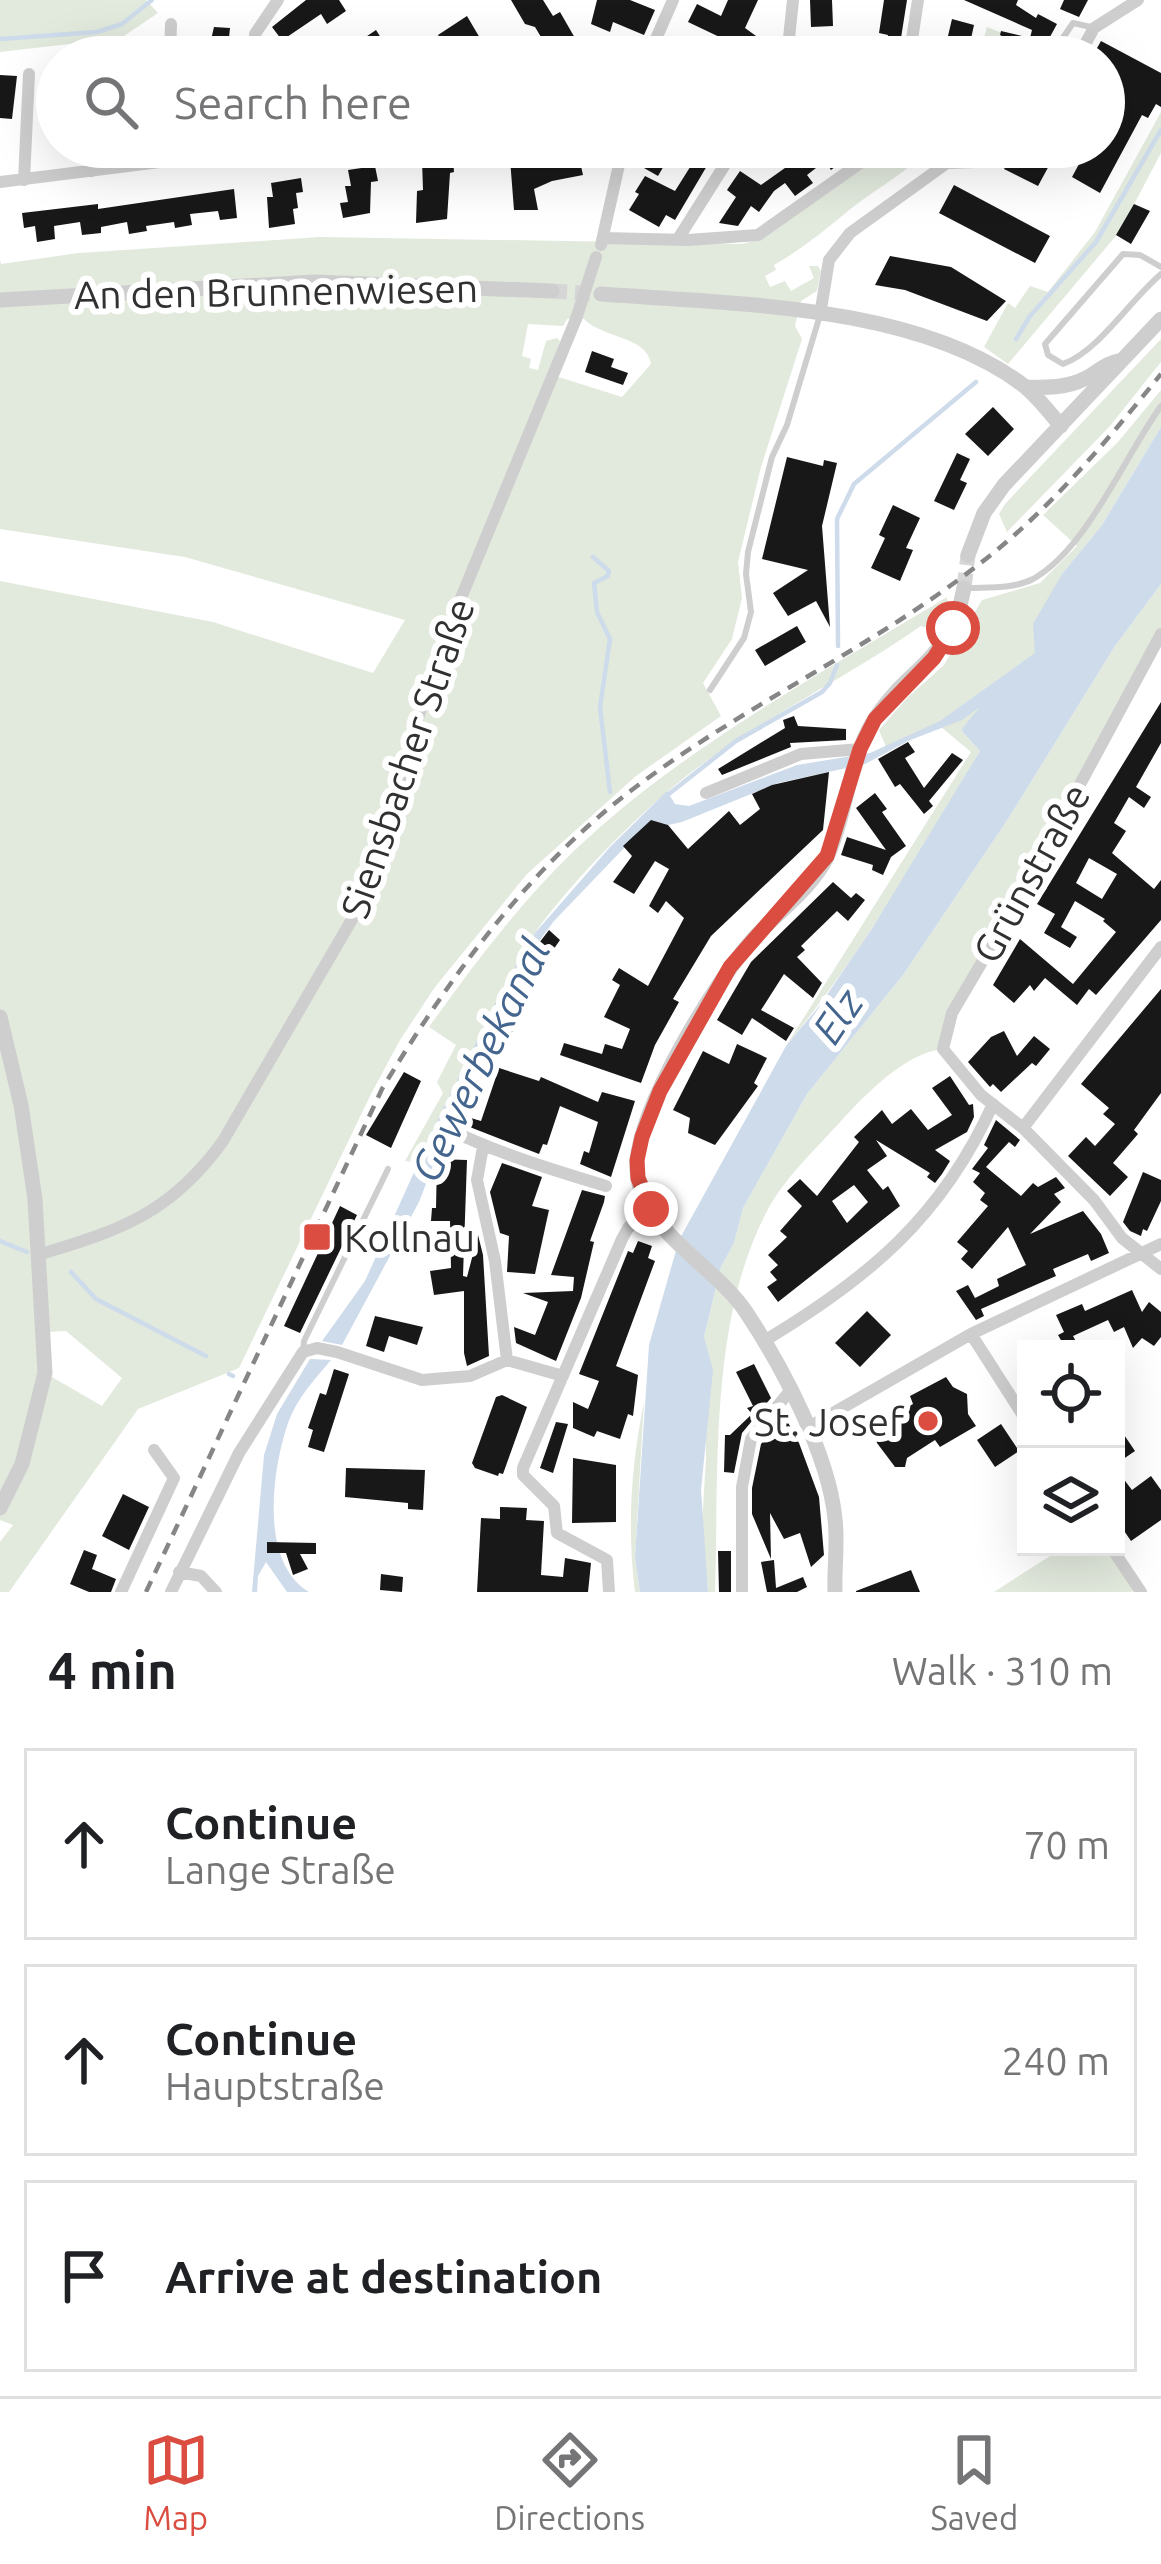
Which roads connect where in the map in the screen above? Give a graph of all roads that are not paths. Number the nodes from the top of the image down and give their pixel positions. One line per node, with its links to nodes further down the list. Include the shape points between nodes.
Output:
1 (278, 0): 9 (street)
2 (673, 0): 10 (street)
3 (793, 0): 11 (street)
4 (918, 0): 12 (street)
5 (1138, 0): 7 (street)
6 (171, 24): 8 (street)
7 (1094, 28): 13 (lane, via 1073,22); 14 (street)
8 (171, 36)
9 (255, 36)
10 (657, 36)
11 (789, 36)
12 (913, 36)
13 (1064, 36)
14 (1090, 36)
15 (29, 74): 23 (street)
16 (93, 168): 22 (street)
17 (106, 168): 22 (street)
18 (618, 168): 25 (street, Siensbacher Straße)
19 (723, 168): 26 (street)
20 (853, 168): 26 (street, via 758,235)
21 (940, 168): 31 (street, via 850,233 829,260)
22 (93, 171): 23 (street)
23 (24, 180): 24 (street)
24 (0, 182)
25 (603, 238): 26 (street); 53 (street, Siensbacher Straße, bridge, via 434,661 379,861 352,923 200,1174 172,1200 106,1235)
26 (679, 239)
27 (1161, 271): 27 (lane, via 1085,352 1063,364 1048,355 1045,344 1123,254 1140,255)
28 (552, 290): 30 (street, An den Brunnenwiesen, via 314,282)
29 (601, 294): 31 (street)
30 (0, 300)
31 (820, 315): 34 (street, via 920,336); 40 (lane, via 748,552 744,638)
32 (1161, 319): 33 (street)
33 (1121, 361): 34 (street, via 1069,385); 36 (street)
34 (1026, 387): 36 (street)
35 (1161, 406): 38 (lane, via 1052,564 1031,580)
36 (1061, 426): 37 (street, via 991,502)
37 (968, 555)
38 (964, 588): 41 (street, via 943,646 883,709)
39 (1161, 634): 45 (street, Grünstraße, via 945,1030 952,1064)
40 (710, 690)
41 (860, 749): 42 (street, via 801,754); 51 (street, via 827,856 730,967 660,1091 637,1160)
42 (706, 793)
43 (1161, 947): 46 (street)
44 (0, 1017): 53 (street)
45 (992, 1104): 46 (street, Grünstraße); 57 (street, via 943,1195 897,1248)
46 (1023, 1128): 54 (street, Grünstraße)
47 (448, 1129): 48 (street)
48 (483, 1147): 50 (street); 59 (street, via 477,1180)
49 (388, 1169): 58 (lane, via 304,1342)
50 (606, 1186)
51 (651, 1209): 57 (street, via 743,1307); 60 (street, via 622,1239)
52 (1161, 1244): 54 (street)
53 (41, 1254): 65 (street, via 45,1373 22,1464)
54 (1141, 1255): 55 (street, Grünstraße); 56 (street)
55 (1161, 1269)
56 (971, 1334): 62 (street); 63 (street)
57 (764, 1341): 61 (street)
58 (310, 1350): 59 (street, via 422,1380 470,1376); 67 (street, via 238,1453)
59 (508, 1360): 60 (street)
60 (563, 1376): 71 (street, via 523,1475 554,1506 557,1533 607,1560)
61 (789, 1392): 63 (street); 72 (street, via 751,1439 742,1487)
62 (1017, 1406)
63 (807, 1428): 73 (street, via 835,1516)
64 (154, 1450): 68 (street, via 174,1478)
65 (0, 1508)
66 (1117, 1556): 74 (street)
67 (179, 1572): 69 (street); 70 (street, via 201,1576)
68 (121, 1592)
69 (171, 1592)
70 (216, 1592)
71 (609, 1592)
72 (742, 1592)
73 (835, 1592)
74 (1141, 1592)

